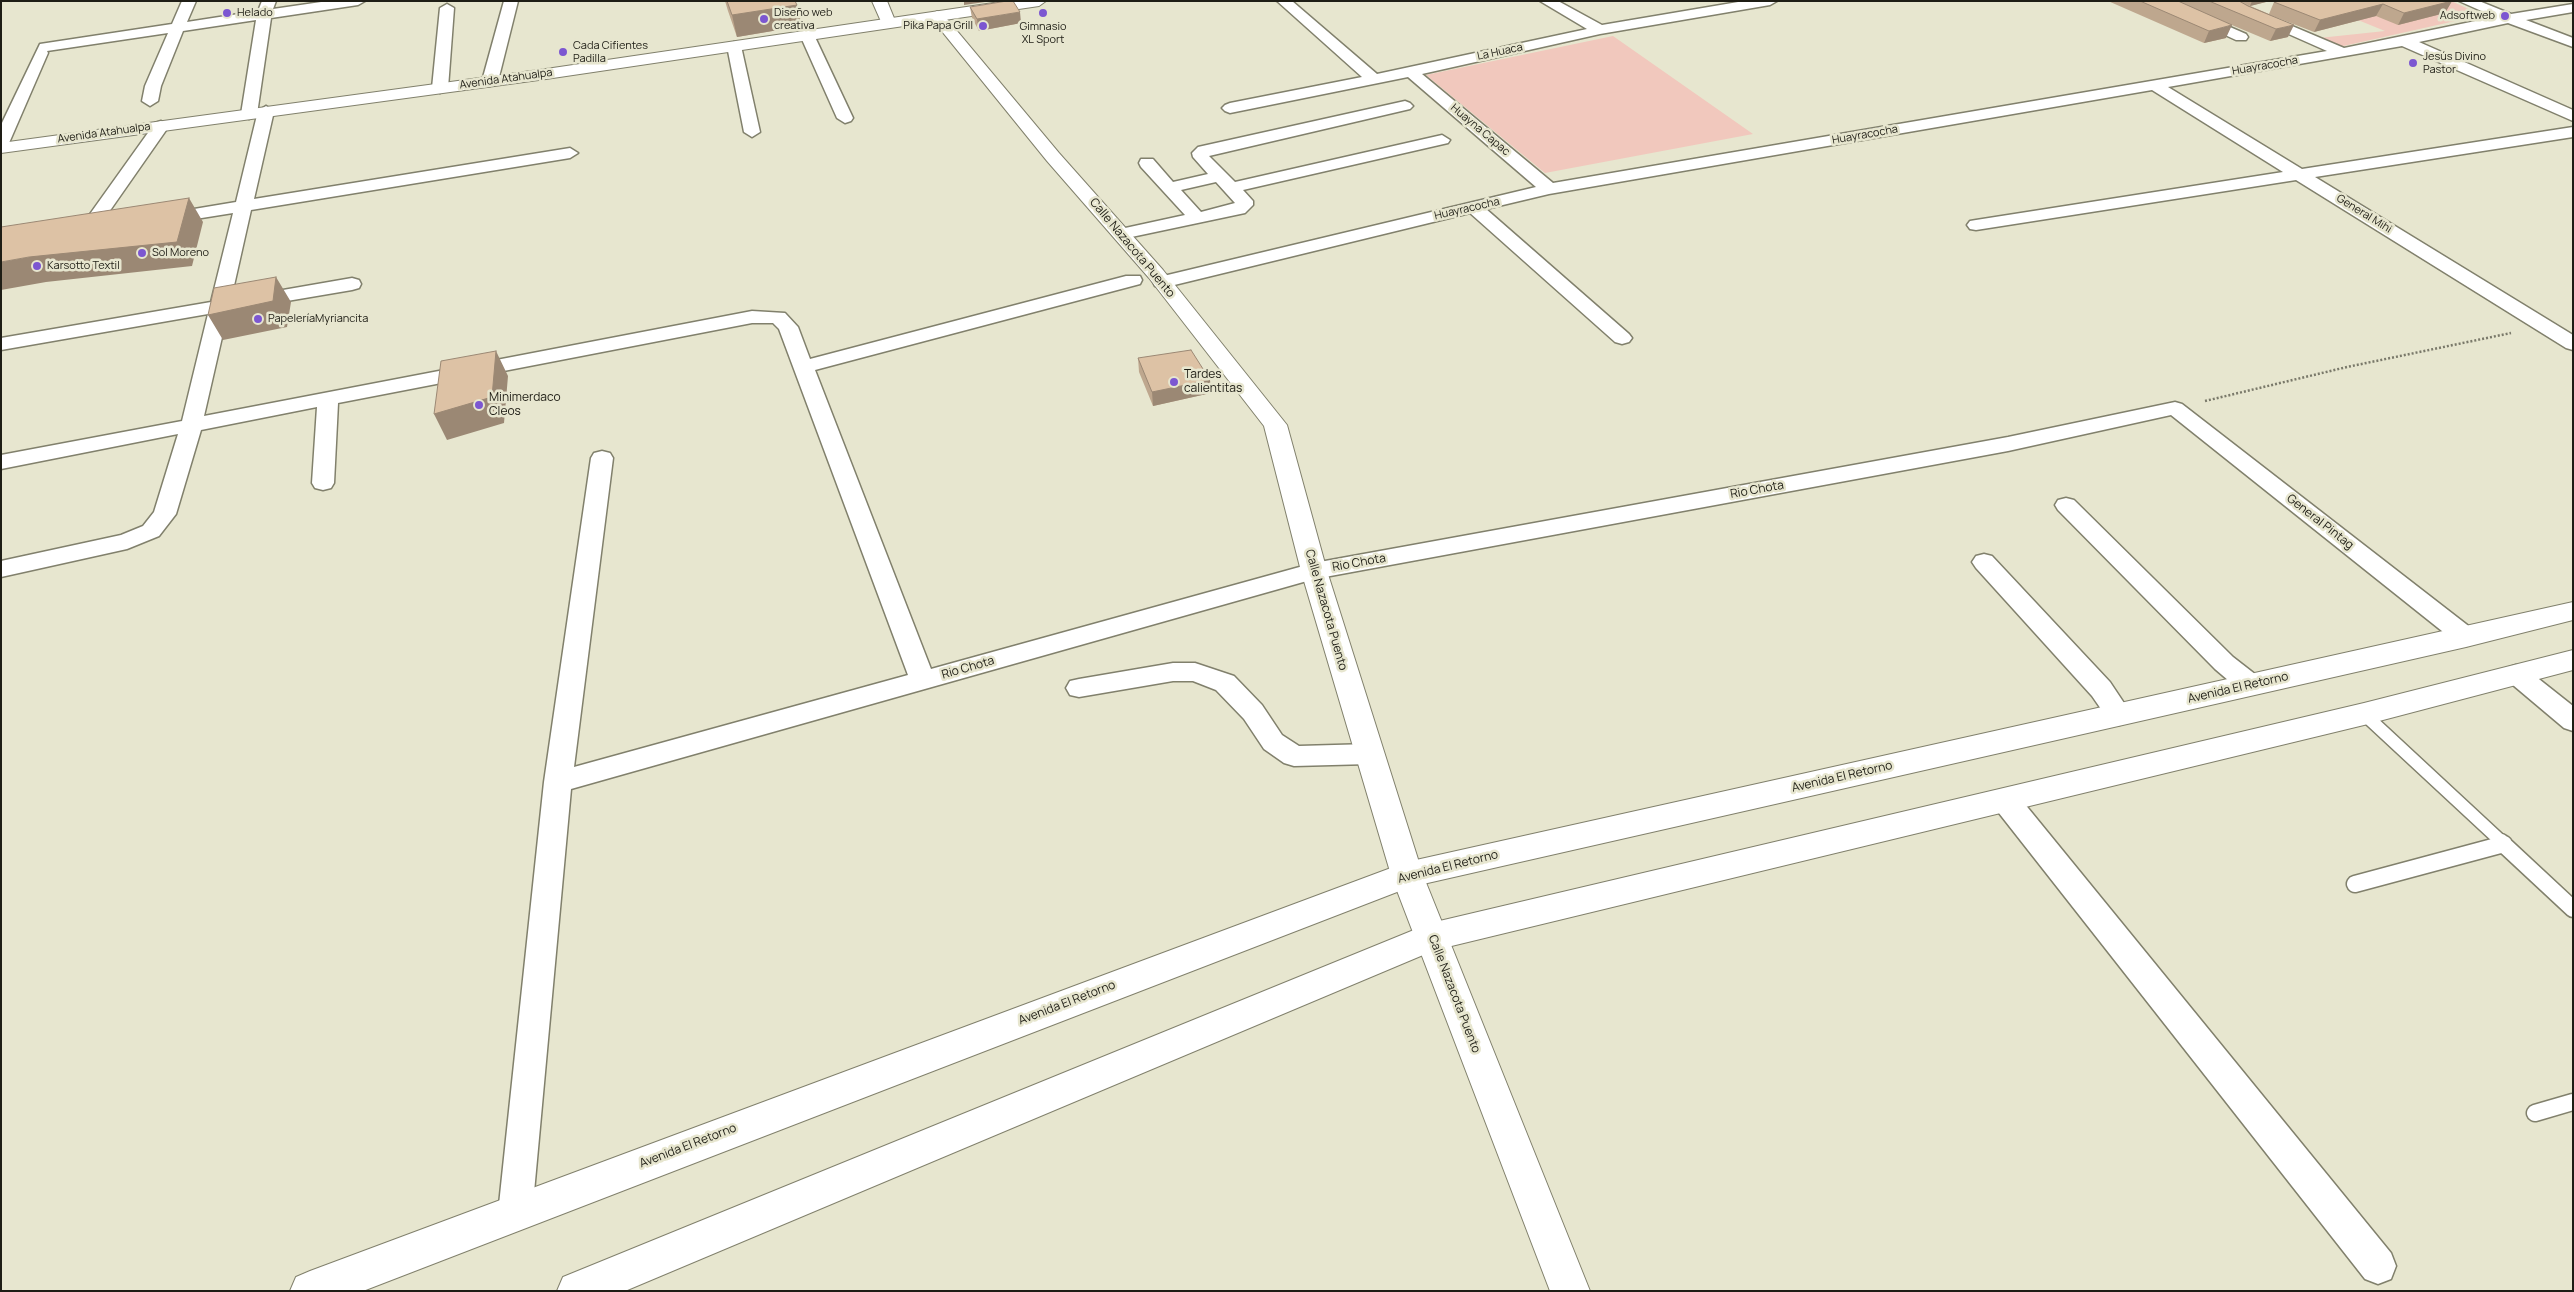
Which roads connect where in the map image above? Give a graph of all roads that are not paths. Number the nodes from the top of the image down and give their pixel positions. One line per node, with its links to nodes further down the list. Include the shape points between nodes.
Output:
1 (189, 1): 20 (street)
2 (358, 1): 13 (street)
3 (511, 1): 30 (street)
4 (879, 1): 19 (main road)
5 (1039, 1): 17 (main road, Avenida Atahualpa)
6 (1284, 1): 29 (street)
7 (1547, 1): 21 (street)
8 (1770, 1): 21 (street, La Huaca)
9 (2158, 1): 23 (street)
10 (2221, 1): 16 (street)
11 (2466, 1): 18 (street)
12 (2274, 6): 16 (street)
13 (266, 8): 20 (street); 36 (street)
14 (448, 8): 32 (street)
15 (2573, 8): 18 (street, Huayracocha)
16 (2248, 13): 27 (street)
17 (937, 16): 19 (main road, Avenida Atahualpa); 57 (main road, Calle Nazacota Puento)
18 (2510, 18): 24 (street, Huayracocha); 25 (street)
19 (888, 23): 22 (main road, Avenida Atahualpa)
20 (177, 29): 33 (street); 43 (street, via 43,50)
21 (1600, 30): 28 (street, La Huaca)
22 (808, 35): 26 (main road, Avenida Atahualpa); 38 (street)
23 (2241, 37)
24 (2404, 41): 27 (street, Huayracocha); 37 (street)
25 (2573, 43)
26 (734, 46): 30 (main road, Avenida Atahualpa); 40 (street)
27 (2342, 52): 31 (street, Huayracocha)
28 (1411, 72): 29 (street, La Huaca); 50 (street, Huayna Capac)
29 (1374, 80): 35 (street, La Huaca)
30 (490, 81): 32 (main road, Avenida Atahualpa)
31 (2154, 85): 47 (street, General Mihi); 50 (street, Huayracocha)
32 (440, 88): 36 (main road, Avenida Atahualpa)
33 (150, 101)
34 (1405, 106): 48 (street, via 1200,153)
35 (1230, 108)
36 (258, 112): 39 (main road, Avenida Atahualpa); 51 (street)
37 (2573, 116)
38 (845, 118)
39 (161, 126): 44 (main road, Avenida Atahualpa); 56 (street)
40 (752, 132)
41 (2573, 132): 47 (street)
42 (1442, 140): 48 (street)
43 (1, 143)
44 (1, 148)
45 (570, 153): 51 (street)
46 (1147, 163): 49 (street)
47 (2301, 175): 55 (street); 64 (street, General Mihi)
48 (1226, 182): 49 (street); 53 (street, via 1244,205)
49 (1169, 188): 53 (street)
50 (1549, 189): 52 (street, Huayracocha)
51 (243, 207): 54 (street); 61 (street)
52 (1473, 207): 59 (street, Huayracocha); 62 (street)
53 (1196, 218): 57 (street)
54 (146, 222)
55 (1976, 225)
56 (97, 226)
57 (1122, 234): 59 (main road, Calle Nazacota Puento)
58 (1133, 280): 65 (street)
59 (1162, 282): 75 (main road, Calle Nazacota Puento, via 1275,425)
60 (352, 284): 61 (street)
61 (219, 307): 63 (street); 68 (street)
62 (1622, 338)
63 (1, 344)
64 (2573, 344)
65 (804, 367): 66 (street, via 788,327 778,316 752,317); 80 (street)
66 (328, 400): 68 (street); 71 (street)
67 (2175, 408): 75 (street, Rio Chota, via 1998,446); 77 (street, General Pintag)
68 (191, 427): 70 (street); 74 (street, via 165,514 151,531 127,542)
69 (602, 458): 87 (street)
70 (1, 462)
71 (323, 484)
72 (2066, 505): 81 (street, via 2224,663)
73 (1984, 562): 84 (street, via 2101,689)
74 (1, 569)
75 (1314, 571): 80 (street, Rio Chota); 86 (main road, Calle Nazacota Puento)
76 (2573, 611): 77 (main road, Avenida El Retorno)
77 (2466, 637): 81 (main road, Avenida El Retorno)
78 (2573, 660): 79 (main road)
79 (2516, 674): 83 (main road); 85 (street)
80 (923, 680): 87 (street, Rio Chota)
81 (2251, 685): 84 (main road, Avenida El Retorno)
82 (1079, 688): 86 (street, via 1173,672 1195,672 1226,683 1254,712 1274,742 1294,756)
83 (2364, 714): 88 (main road); 89 (lane)
84 (2119, 715): 90 (main road, Avenida El Retorno)
85 (2573, 721)
86 (1370, 754): 90 (main road, Calle Nazacota Puento)
87 (558, 782): 96 (street)
88 (2005, 800): 93 (main road); 97 (street)
89 (2504, 844): 91 (lane); 92 (lane)
90 (1406, 875): 93 (main road, Calle Nazacota Puento); 96 (main road, Avenida El Retorno)
91 (2354, 884)
92 (2573, 909)
93 (1431, 937): 98 (main road); 100 (main road, Calle Nazacota Puento)
94 (2573, 1102): 95 (lane)
95 (2536, 1113)
96 (515, 1214): 99 (main road, Avenida El Retorno)
97 (2378, 1266)
98 (592, 1288)
99 (310, 1291)
100 (1570, 1291)

